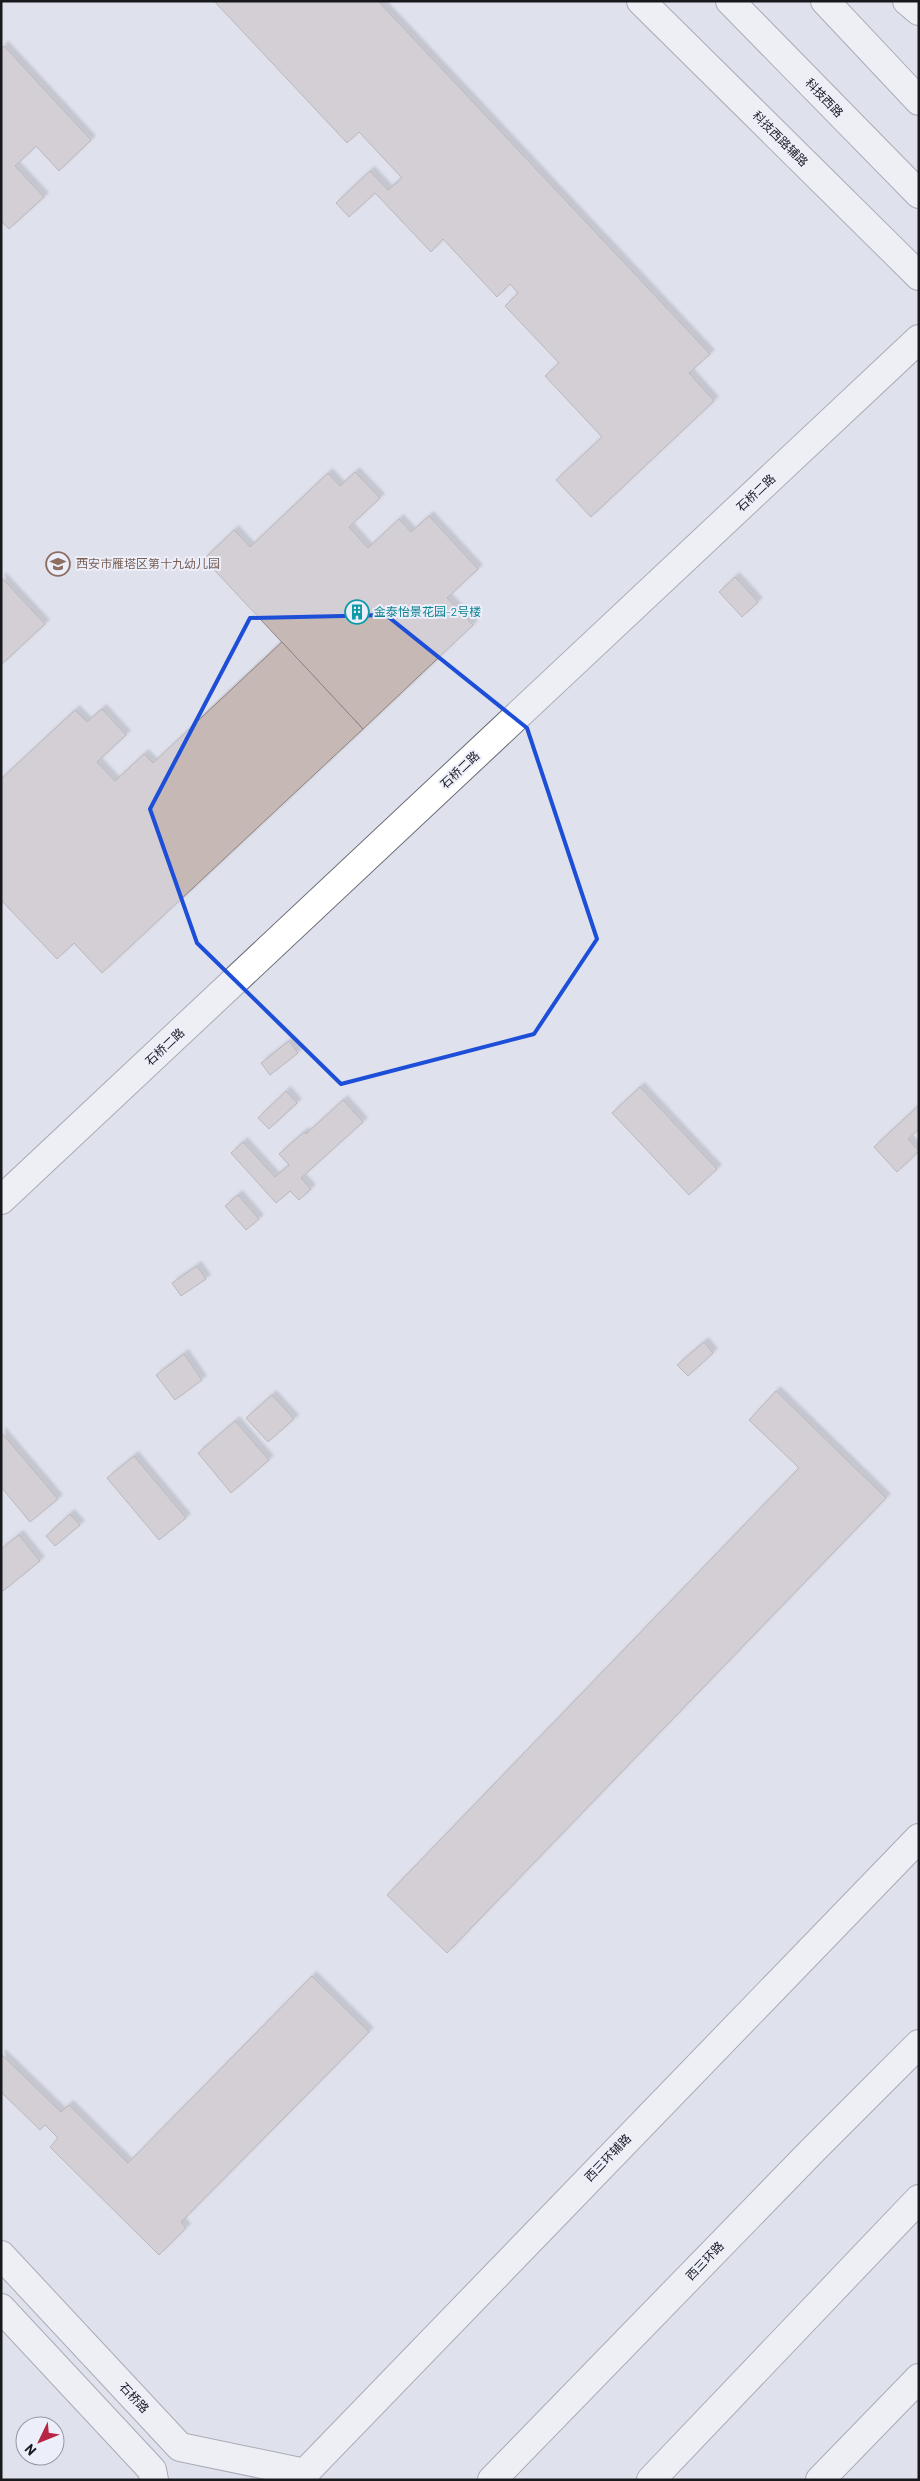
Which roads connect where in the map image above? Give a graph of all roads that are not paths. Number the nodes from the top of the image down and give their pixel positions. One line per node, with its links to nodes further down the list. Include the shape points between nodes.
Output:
1 (641, 1): 8 (main road, 科技西路辅路)
2 (730, 1): 7 (main road, 科技西路)
3 (825, 1): 6 (main road)
4 (908, 1): 5 (main road)
5 (919, 12)
6 (919, 101)
7 (919, 194)
8 (919, 276)
9 (919, 339): 10 (main road, 石桥二路)
10 (1, 1200)
11 (919, 1838): 17 (main road, 西三环辅路)
12 (919, 2044): 19 (main road, 西三环路)
13 (919, 2199): 20 (main road)
14 (1, 2255): 17 (main road, 石桥路, via 180,2447)
15 (1, 2308): 18 (main road, via 152,2470)
16 (919, 2378): 21 (main road)
17 (302, 2476)
18 (154, 2480)
19 (492, 2480)
20 (651, 2480)
21 (820, 2480)

